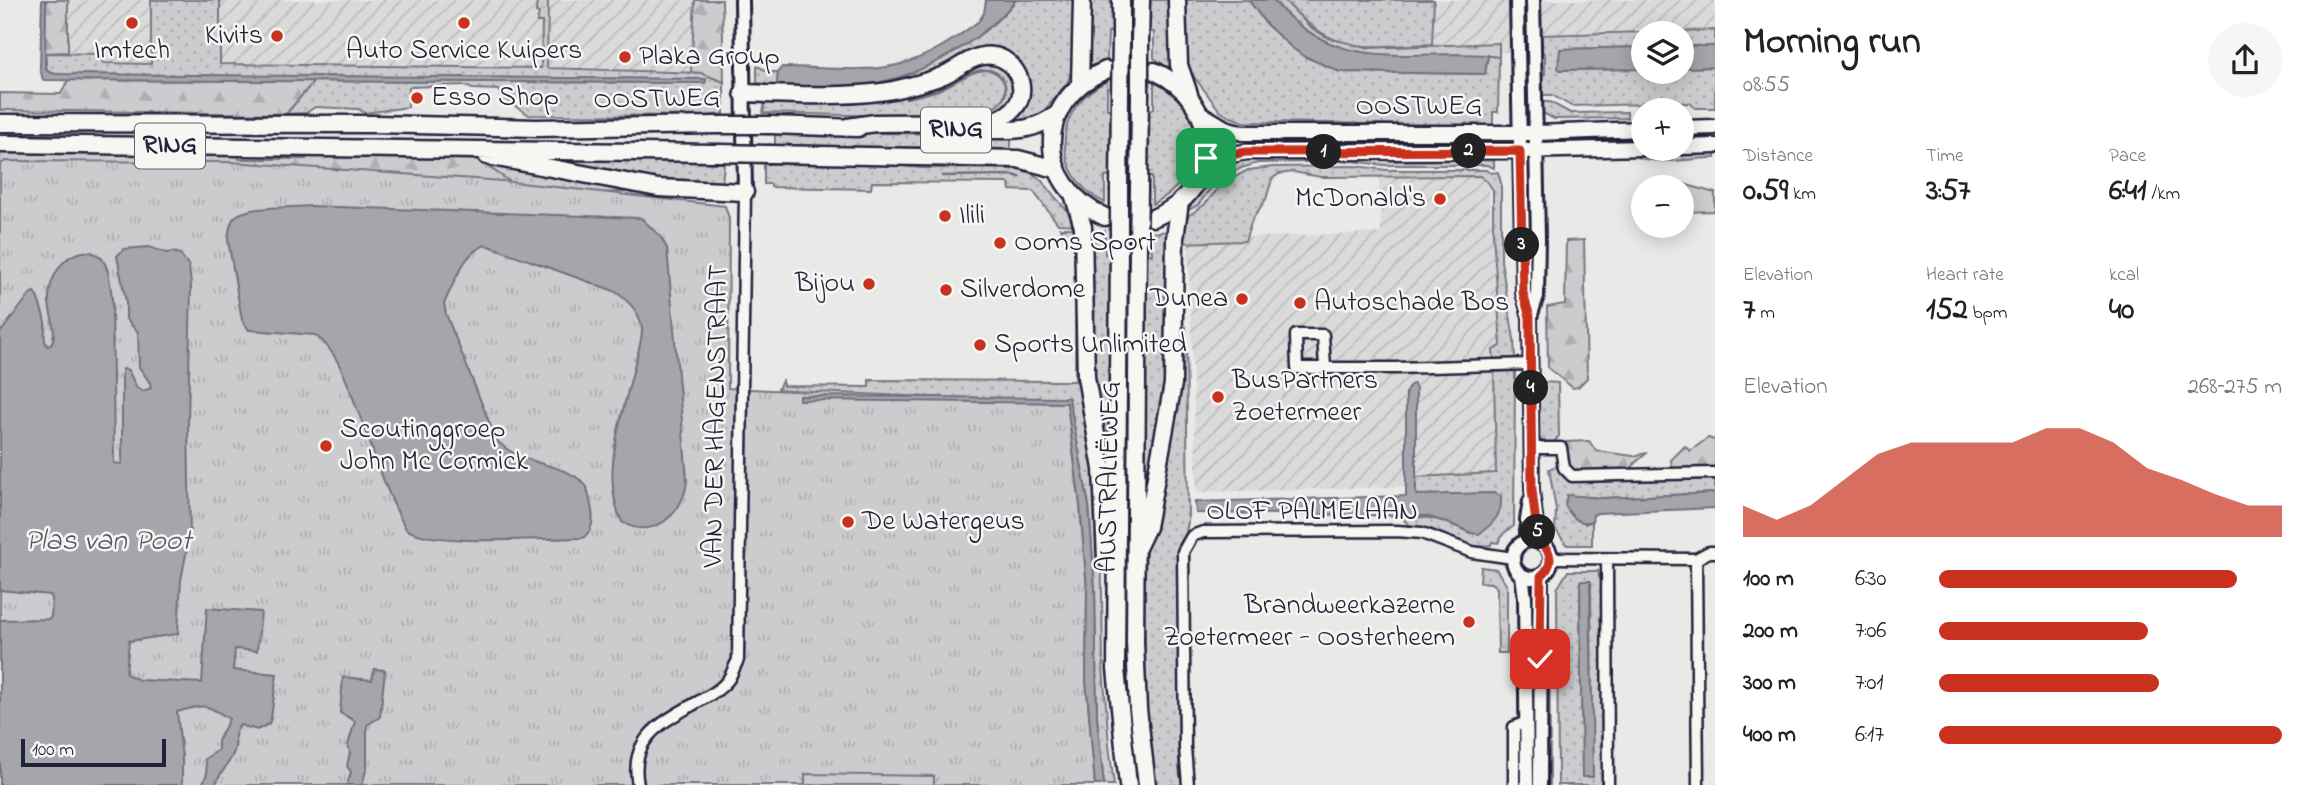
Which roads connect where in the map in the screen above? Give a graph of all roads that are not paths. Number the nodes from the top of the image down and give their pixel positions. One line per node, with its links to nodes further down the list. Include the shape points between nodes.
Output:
1 (742, 0): 11 (street, VAN DER HAGENSTRAAT)
2 (1082, 0): 10 (main road)
3 (1121, 0): 50 (main road, AUSTRALIËWEG, bridge)
4 (1141, 0): 42 (main road, AUSTRALIËWEG, bridge)
5 (1177, 0): 12 (main road, via 1179,65)
6 (1517, 0): 20 (street)
7 (1533, 0): 21 (street)
8 (1106, 70): 10 (main road, RING)
9 (1154, 71): 12 (main road)
10 (1080, 85): 13 (main road, RING)
11 (743, 93): 16 (main road, via 874,93 944,75 991,55 1010,64 1019,79 1019,102 990,122); 31 (street, VAN DER HAGENSTRAAT)
12 (1190, 96): 14 (main road)
13 (1059, 113): 16 (main road, OOSTWEG / RING, via 1042,125 1019,130); 29 (main road, RING, via 1053,131)
14 (1200, 113): 20 (main road, OOSTWEG, via 1243,133); 30 (main road, via 1207,143)
15 (0, 123): 16 (main road, OOSTWEG / RING, bridge)
16 (848, 127)
17 (1715, 127): 18 (main road)
18 (1694, 128)
19 (1631, 129): 21 (main road, OOSTWEG)
20 (1519, 132): 21 (main road, OOSTWEG); 28 (street)
21 (1536, 132): 27 (street)
22 (0, 144): 26 (main road, OOSTWEG / RING)
23 (1694, 146): 24 (main road)
24 (1715, 146)
25 (1631, 148): 27 (main road, OOSTWEG)
26 (465, 149): 29 (main road, OOSTWEG / RING, bridge, via 1018,159); 31 (main road, via 658,188)
27 (1537, 150): 28 (main road, OOSTWEG); 36 (street, via 1537,296)
28 (1520, 151): 30 (main road, OOSTWEG, via 1247,152 1217,160); 36 (street, via 1523,293)
29 (1056, 169): 32 (main road, RING)
30 (1201, 173): 33 (main road)
31 (745, 192): 52 (street, VAN DER HAGENSTRAAT, via 737,660 727,681 714,693 649,734 636,760)
32 (1074, 197): 34 (main road, RING); 50 (main road, via 1083,227 1086,377 1102,469 1107,584)
33 (1180, 202): 35 (main road); 42 (main road, via 1175,238 1173,384 1147,527)
34 (1105, 217)
35 (1153, 218)
36 (1530, 317): 37 (street)
37 (1531, 364): 38 (street); 39 (street)
38 (1325, 368): 38 (street, via 1323,335 1296,335 1297,368)
39 (1532, 448): 40 (street, via 1561,448 1564,468 1578,476); 41 (street, via 1527,520)
40 (1715, 473)
41 (1533, 541): 44 (street, via 1517,547); 45 (street, via 1547,548)
42 (1135, 552): 54 (main road, AUSTRALIËWEG, via 1138,709)
43 (1715, 552): 47 (street)
44 (1513, 558): 48 (street); 55 (street, OLOF PALMELAAN, via 1472,552 1422,533 1397,531 1203,532 1192,536 1183,552)
45 (1551, 558): 46 (street); 49 (street)
46 (1607, 559): 47 (street); 59 (street)
47 (1696, 559): 60 (street)
48 (1522, 575): 49 (street); 51 (street)
49 (1541, 576): 58 (street)
50 (1115, 607): 53 (main road, AUSTRALIËWEG, via 1116,669)
51 (1526, 722): 56 (street, via 1514,727); 57 (street)
52 (638, 785)
53 (1128, 785)
54 (1147, 785)
55 (1188, 785)
56 (1514, 785)
57 (1527, 785)
58 (1540, 785)
59 (1608, 785)
60 (1698, 785)

